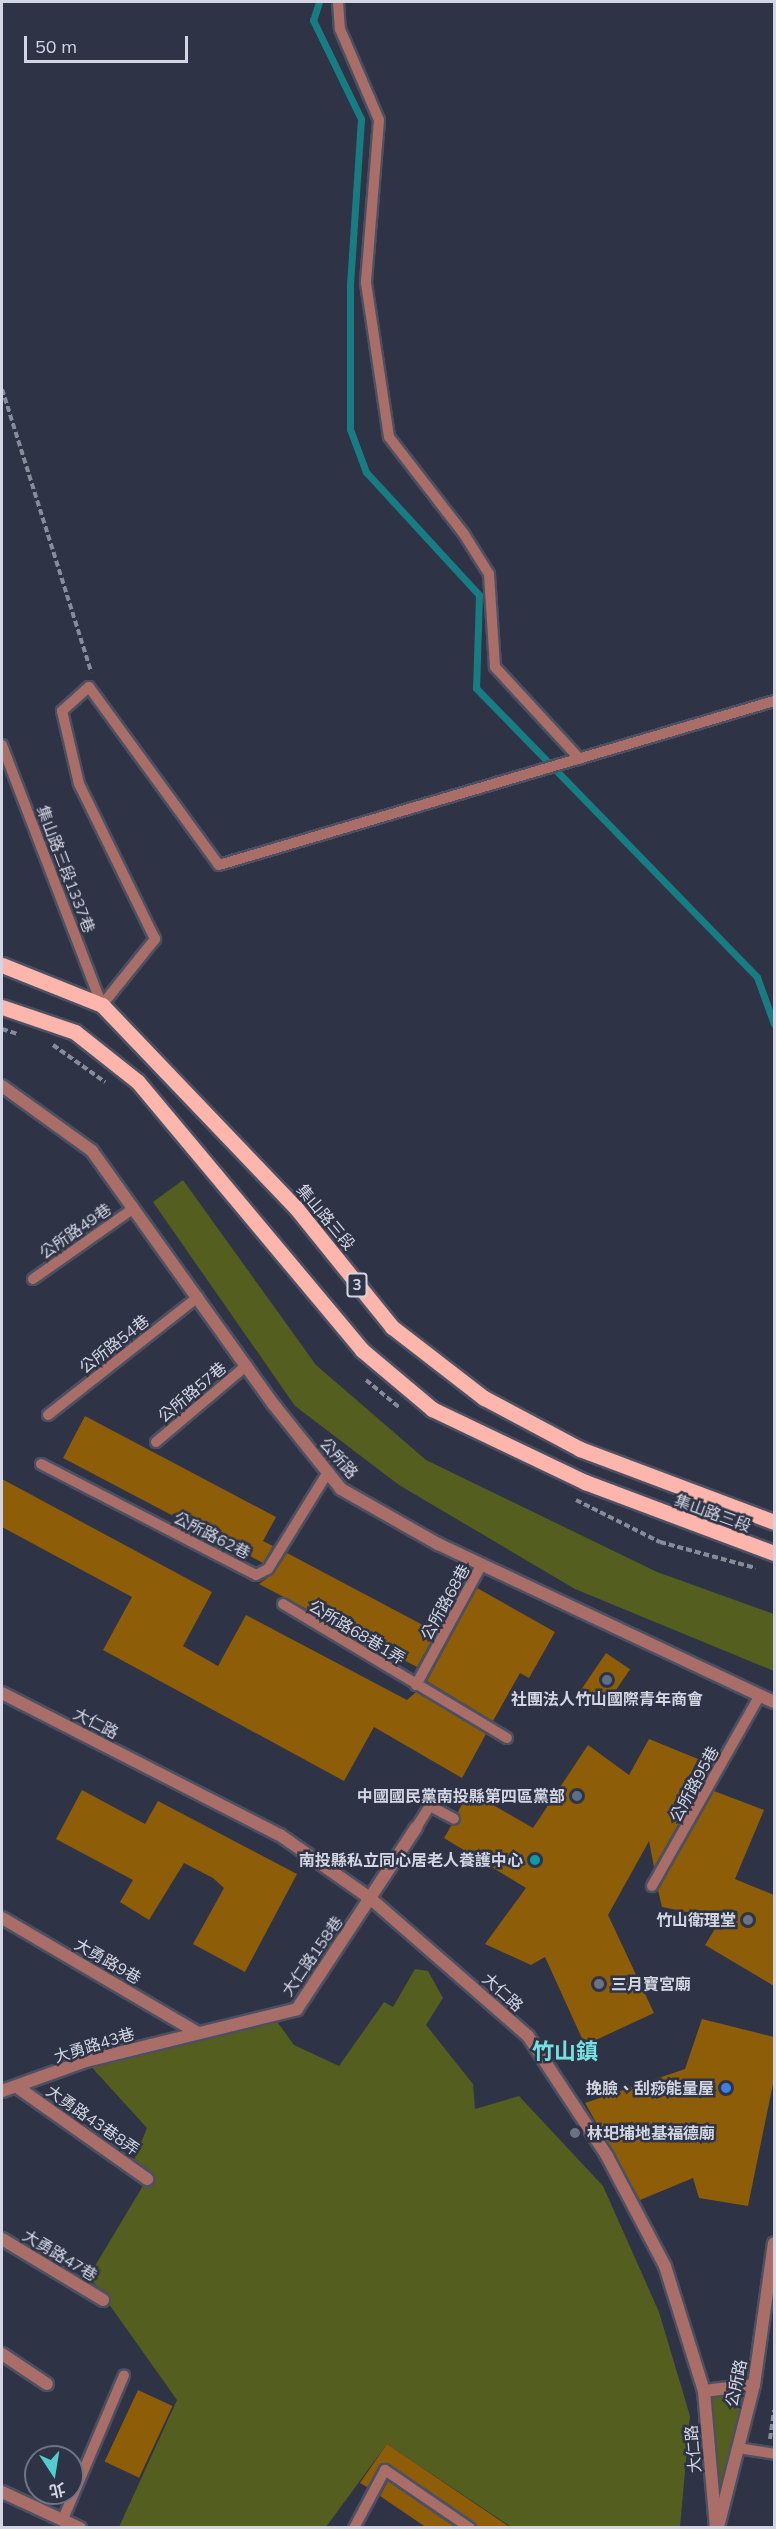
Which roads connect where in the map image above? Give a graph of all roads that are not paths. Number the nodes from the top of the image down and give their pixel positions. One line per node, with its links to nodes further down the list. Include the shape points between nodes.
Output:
1 (338, 2): 4 (lane, via 340,29 378,120 366,283 389,437 464,534 489,574 495,667)
2 (774, 701): 4 (lane)
3 (2, 745): 6 (lane, 集山路三段1337巷)
4 (580, 759): 6 (lane, via 219,865 89,687 62,711 79,784 155,939)
5 (2, 965): 6 (main road, 集山路三段 / 3)
6 (102, 1005): 17 (main road, 集山路三段 / 3, via 296,1208 392,1328 484,1398 580,1449)
7 (2, 1007): 18 (main road, 集山路三段 / 3, via 75,1032 138,1082 362,1350 432,1409 585,1482)
8 (2, 1086): 9 (street, 公所路, via 92,1150)
9 (134, 1208): 10 (lane, 公所路49巷); 11 (street, 公所路)
10 (33, 1279)
11 (198, 1297): 12 (street, 公所路); 13 (lane, 公所路54巷)
12 (247, 1365): 14 (lane, 公所路57巷); 16 (street, 公所路)
13 (48, 1415)
14 (156, 1442)
15 (42, 1464): 16 (lane, 公所路62巷, via 256,1575 268,1569)
16 (328, 1472): 19 (street, 公所路, via 341,1489)
17 (774, 1522)
18 (774, 1553)
19 (482, 1564): 21 (lane, 公所路68巷); 23 (street, 公所路)
20 (283, 1604): 21 (lane, 公所路68巷1弄)
21 (416, 1685): 25 (lane, 公所路68巷1弄)
22 (2, 1693): 29 (street, 大仁路, via 280,1834)
23 (759, 1695): 24 (street, 公所路); 28 (lane, 公所路95巷)
24 (774, 1702)
25 (507, 1738)
26 (454, 1819): 27 (lane, via 430,1806)
27 (416, 1828): 29 (street, 大仁路158巷)
28 (652, 1886)
29 (371, 1899): 31 (street, 大仁路158巷, via 297,2009); 43 (street, 大仁路, via 528,2036 607,2156 665,2266)
30 (2, 1918): 31 (street, 大勇路9巷)
31 (198, 2033): 32 (street, 大勇路43巷, via 86,2061)
32 (20, 2089): 33 (street, 大勇路43巷); 34 (street, 大勇路43巷8弄)
33 (2, 2091)
34 (147, 2179)
35 (2, 2239): 37 (street, 大勇路47巷)
36 (774, 2243): 38 (street, 公所路)
37 (103, 2300)
38 (770, 2310): 42 (street, 公所路)
39 (2, 2354): 41 (street)
40 (124, 2375): 47 (lane)
41 (47, 2384)
42 (754, 2385): 43 (street); 44 (street, 公所路)
43 (704, 2391): 51 (street, 大仁路)
44 (738, 2448): 45 (lane); 51 (street, 公所路)
45 (771, 2454)
46 (2, 2492): 47 (street)
47 (63, 2519): 48 (street)
48 (80, 2528)
49 (354, 2528): 50 (lane, via 385,2470)
50 (470, 2528)
51 (717, 2528)

